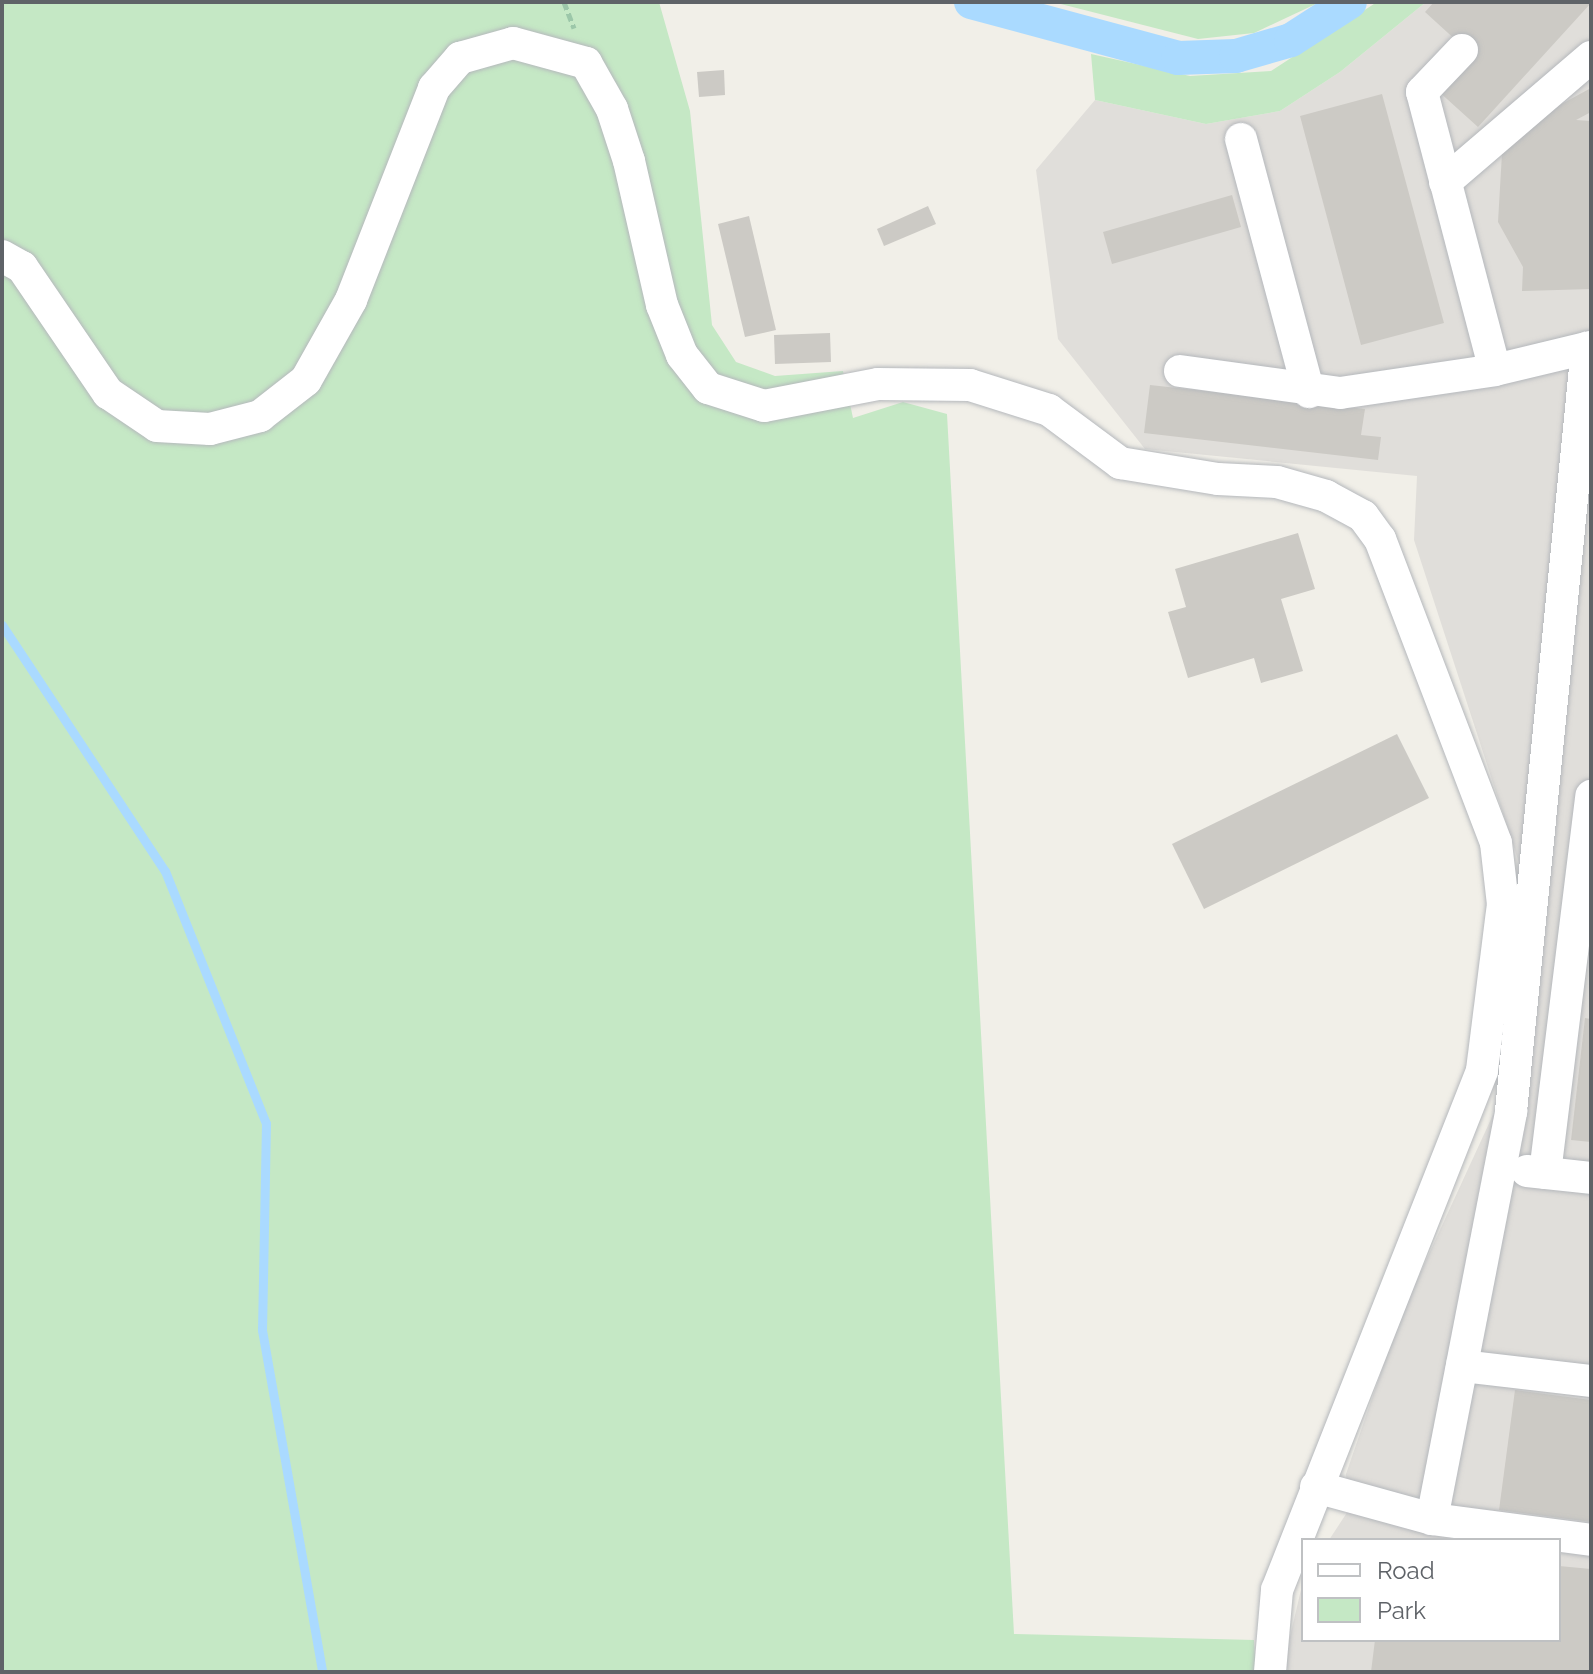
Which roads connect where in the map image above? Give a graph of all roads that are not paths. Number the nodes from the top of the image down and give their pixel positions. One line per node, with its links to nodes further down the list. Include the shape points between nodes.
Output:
1 (1462, 50): 4 (street, via 1422,92)
2 (1591, 57): 4 (street)
3 (1241, 139): 9 (street)
4 (1445, 182): 7 (street)
5 (2, 256): 17 (street, via 22,267 108,393 157,426 210,429 260,416 306,380 351,300 434,88 460,58 513,43 586,63 612,109 662,305 682,355 708,388 764,406 878,384 970,385 1049,410 1120,463 1218,479 1277,482 1326,496 1363,516 1380,539 1496,843 1503,904 1482,1071)
6 (1589, 348): 7 (street); 12 (street, via 1511,1111)
7 (1495, 370): 9 (street, via 1340,393)
8 (1180, 371): 9 (street)
9 (1309, 392)
10 (1591, 796): 11 (street)
11 (1583, 926): 13 (street)
12 (1500, 1168): 13 (street); 15 (street)
13 (1545, 1173): 14 (street)
14 (1591, 1178)
15 (1462, 1366): 16 (street); 18 (street)
16 (1591, 1381)
17 (1316, 1487): 18 (street); 20 (street, via 1277,1590)
18 (1432, 1519): 19 (street)
19 (1591, 1540)
20 (1270, 1672)

